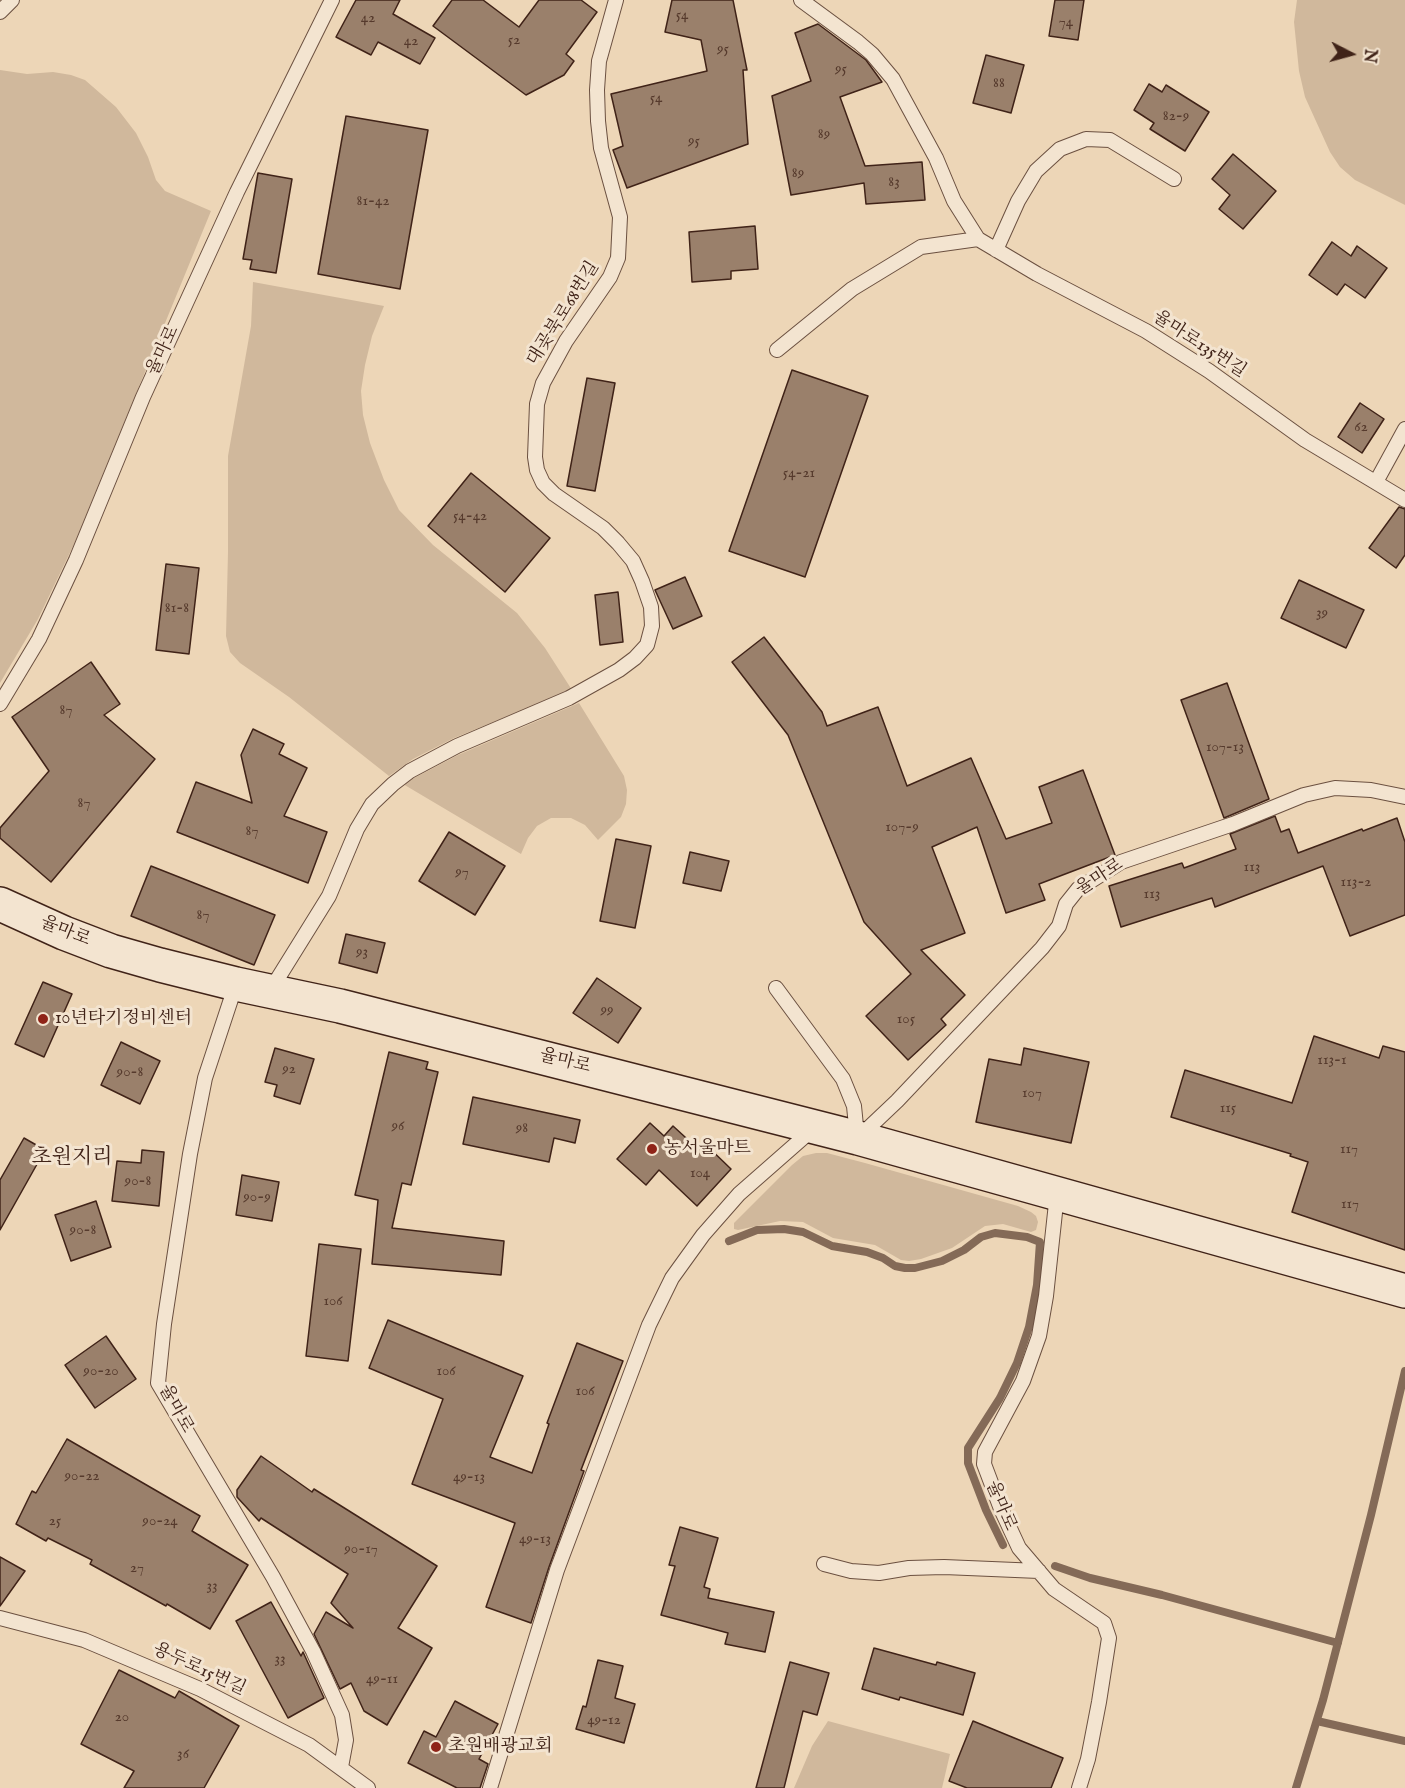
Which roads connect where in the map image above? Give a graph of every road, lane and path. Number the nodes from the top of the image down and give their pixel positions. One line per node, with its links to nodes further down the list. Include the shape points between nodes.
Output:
1 (12, 0): 5 (lane)
2 (332, 0): 13 (lane, 율마로, via 237,192 148,386 53,610)
3 (616, 0): 18 (lane, 대곶북로68번길, via 600,61 597,90 601,148 620,217 618,258 543,382 537,404 536,457 543,483 554,495 603,528 633,561 651,607 647,645 619,670 569,698 457,746 393,784 372,804 357,829 329,896)
4 (801, 0): 7 (lane, 율마로135번길, via 872,54 893,80 936,158 954,201)
5 (0, 12)
6 (1174, 179): 8 (lane, via 1110,140 1086,139 1060,149 1036,171)
7 (978, 238): 8 (lane, 율마로135번길); 9 (lane, via 921,247 852,289)
8 (996, 250): 11 (lane, 율마로135번길, via 1146,331 1305,440)
9 (777, 350)
10 (1405, 429): 11 (lane)
11 (1376, 482): 12 (lane, 율마로135번길)
12 (1405, 500)
13 (0, 704)
14 (1405, 797): 20 (lane, 율마로, via 1335,788 1304,795 1121,862 1078,889 1066,904 1059,926 1042,948)
15 (0, 904): 16 (street, 율마로, via 111,951)
16 (236, 984): 18 (street, 율마로); 26 (lane, 율마로, via 205,1078 190,1154 158,1383 313,1651 342,1715 346,1740)
17 (776, 988): 20 (lane, via 843,1079 854,1106)
18 (270, 992): 19 (street, 율마로, via 340,1006)
19 (815, 1127): 20 (street, 율마로); 28 (lane, via 739,1194 672,1278 649,1325 557,1570)
20 (858, 1138): 21 (street, 율마로)
21 (1057, 1194): 22 (street, 율마로); 24 (lane, 율마로, via 1039,1336 1023,1381 985,1452 984,1464 1019,1548)
22 (1405, 1291)
23 (824, 1564): 24 (lane, via 851,1571 879,1572 944,1567)
24 (1039, 1571): 29 (lane, 율마로, via 1054,1589 1104,1623 1109,1638 1088,1759)
25 (0, 1618): 26 (lane, 용두로15번길, via 84,1640 136,1660 258,1718)
26 (341, 1767): 27 (lane, 용두로15번길)
27 (368, 1788)
28 (490, 1788)
29 (1079, 1788)

